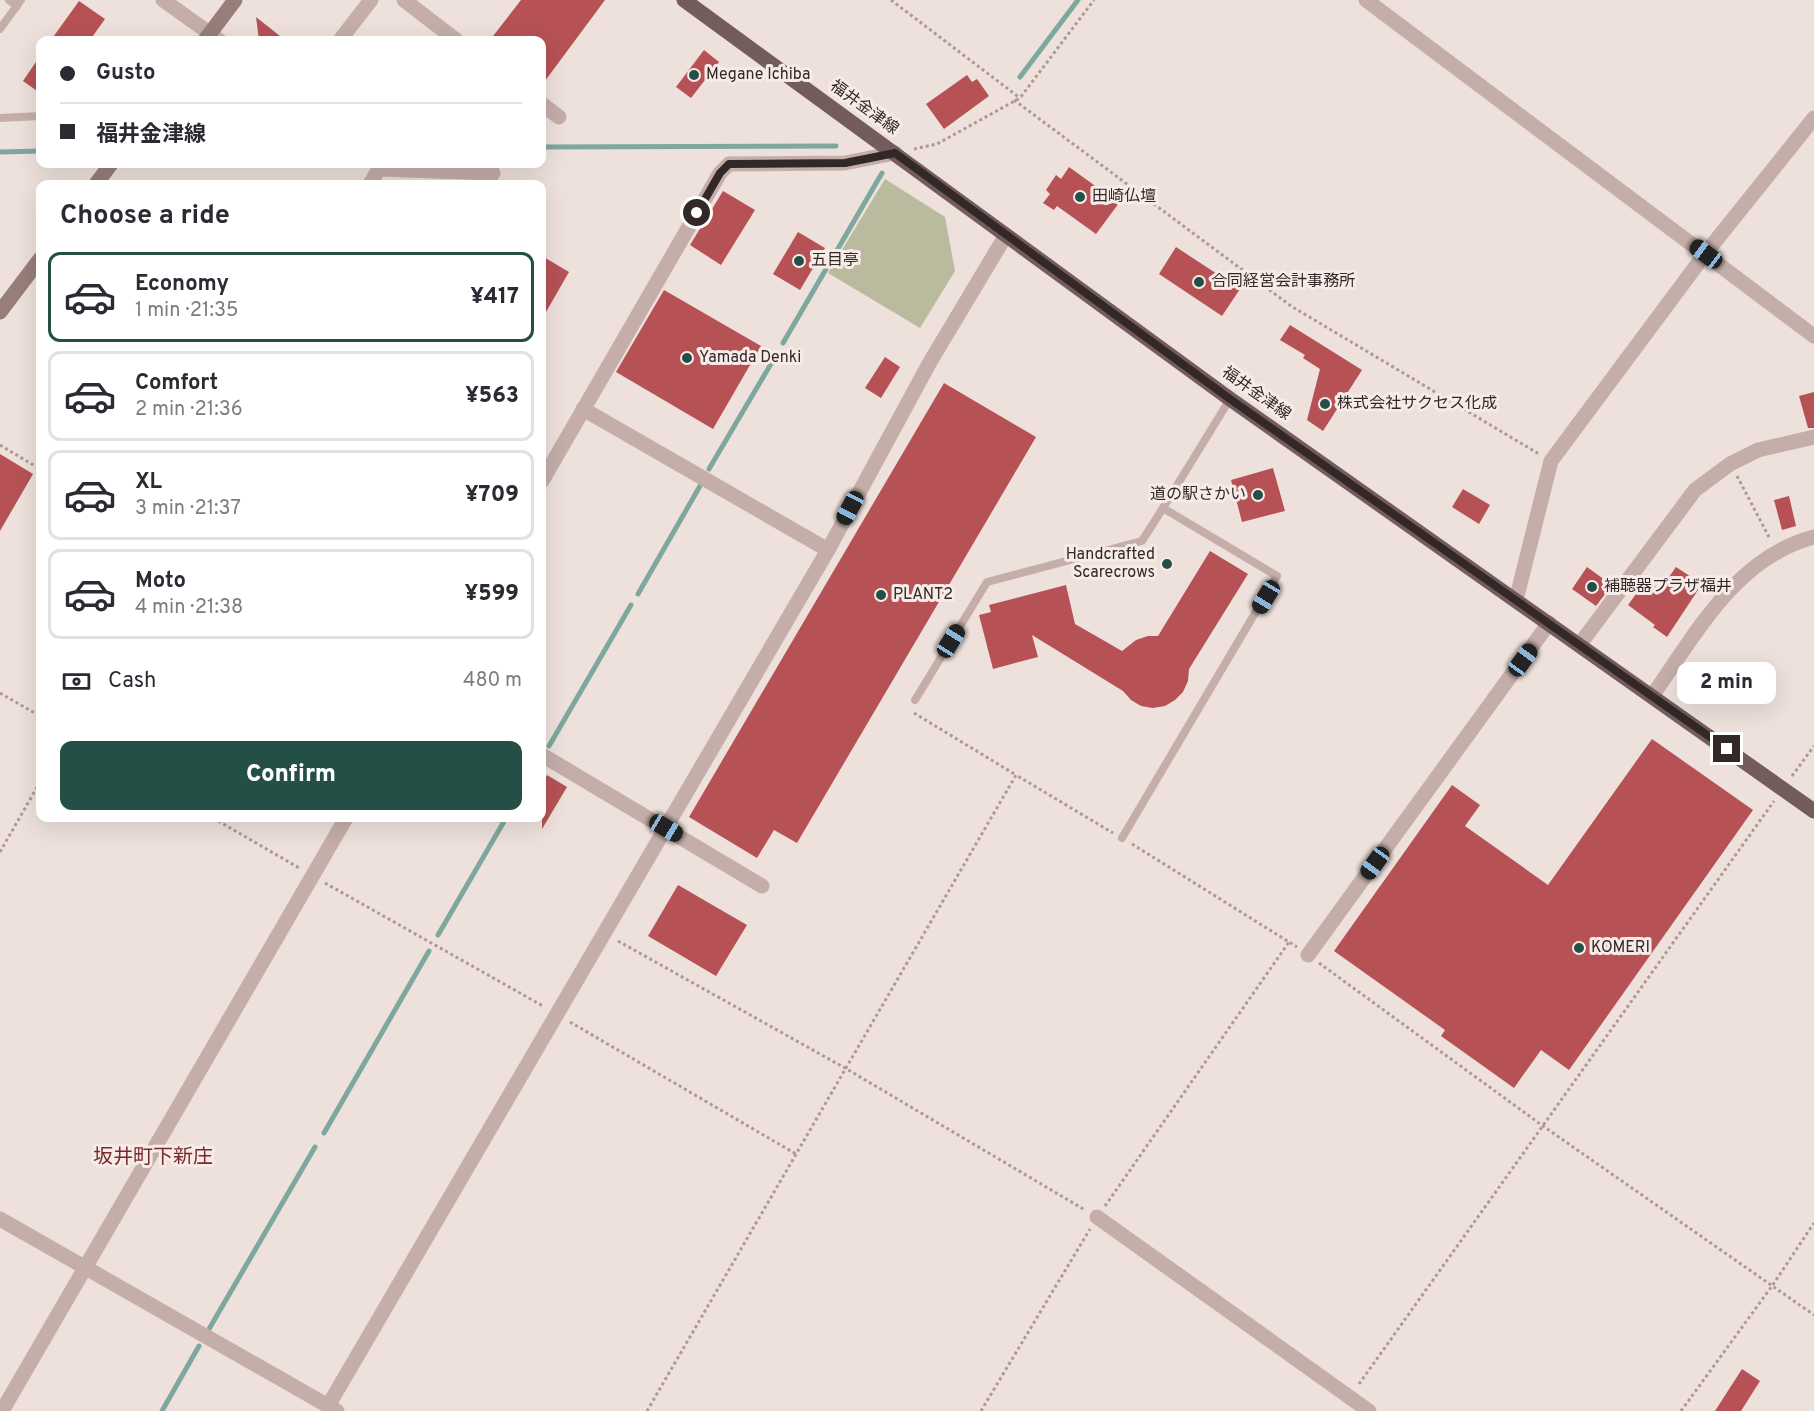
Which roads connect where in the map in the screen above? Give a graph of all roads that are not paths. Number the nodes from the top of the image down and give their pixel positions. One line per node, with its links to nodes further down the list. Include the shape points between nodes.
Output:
1 (9, 0): 8 (lane)
2 (163, 0): 10 (street)
3 (235, 0): 11 (main road)
4 (371, 0): 12 (street)
5 (404, 0): 13 (street)
6 (684, 0): 19 (main road, 福井金津線)
7 (1366, 0): 23 (street)
8 (19, 3): 9 (lane)
9 (0, 30)
10 (208, 36)
11 (212, 36)
12 (343, 36)
13 (451, 36)
14 (546, 107): 16 (street)
15 (36, 116): 17 (lane)
16 (560, 117)
17 (0, 118)
18 (1814, 118): 23 (street)
19 (895, 153): 22 (main road, 福井金津線); 28 (street, via 845,163 729,164 720,173)
20 (372, 180): 21 (street, via 379,169 493,173)
21 (489, 180)
22 (1006, 235): 27 (main road, 福井金津線); 33 (street, via 930,362)
23 (1706, 254): 26 (street); 34 (street, via 1551,461)
24 (36, 264): 25 (main road)
25 (0, 312)
26 (1814, 336)
27 (1230, 399): 31 (lane); 34 (main road, 福井金津線)
28 (583, 409): 30 (street); 33 (street)
29 (1814, 437): 36 (street, via 1758,450 1730,464 1695,490)
30 (546, 474)
31 (1163, 508): 38 (lane, via 1143,541 987,582); 43 (lane, via 1278,576)
32 (1814, 537): 37 (street, via 1761,561 1725,593)
33 (828, 550): 42 (street)
34 (1516, 600): 35 (main road, 福井金津線)
35 (1550, 623): 36 (main road, 福井金津線); 45 (street)
36 (1580, 644): 37 (main road, 福井金津線)
37 (1652, 696): 40 (main road, 福井金津線)
38 (915, 700)
39 (546, 757): 42 (street)
40 (1814, 811)
41 (344, 822): 48 (street)
42 (666, 828): 44 (street); 49 (street)
43 (1122, 838)
44 (762, 886)
45 (1308, 955)
46 (1097, 1217): 51 (street)
47 (0, 1219): 48 (street)
48 (86, 1268): 49 (street); 50 (street)
49 (330, 1409)
50 (2, 1411)
51 (1369, 1411)

